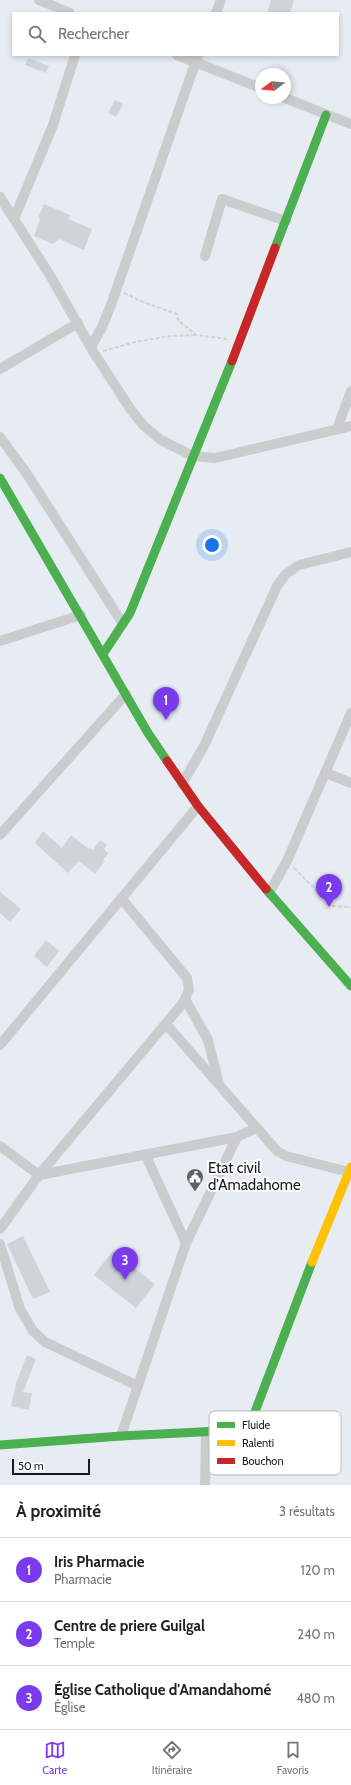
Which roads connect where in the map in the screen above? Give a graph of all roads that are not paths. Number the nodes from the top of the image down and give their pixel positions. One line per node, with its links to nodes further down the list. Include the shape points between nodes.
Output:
1 (39, 0): 3 (street)
2 (221, 0): 4 (street)
3 (68, 12)
4 (216, 12)
5 (75, 56): 13 (street, via 52,125)
6 (183, 56): 7 (street)
7 (196, 58): 8 (street); 17 (street, via 116,289)
8 (255, 85)
9 (291, 100): 10 (street)
10 (326, 115): 11 (street); 14 (street)
11 (351, 124)
12 (0, 197): 13 (street)
13 (14, 219): 16 (street)
14 (286, 221): 15 (street, via 222,200); 23 (street)
15 (205, 256)
16 (78, 323): 17 (street); 18 (street)
17 (92, 350): 23 (street, via 130,410 144,426 161,440)
18 (0, 369)
19 (351, 391): 21 (street)
20 (351, 426): 21 (street)
21 (337, 429): 23 (street, via 215,458)
22 (0, 437): 27 (street, via 27,474)
23 (193, 456): 27 (street, via 130,613)
24 (0, 478): 26 (street)
25 (351, 552): 34 (street, via 298,565 286,574 277,586 204,746)
26 (81, 615): 28 (street); 29 (street)
27 (123, 624): 29 (street)
28 (0, 641)
29 (103, 654): 30 (street)
30 (126, 694): 34 (street); 36 (street)
31 (351, 713): 32 (street)
32 (326, 773): 33 (street); 37 (street, via 288,861)
33 (351, 783)
34 (182, 784): 35 (street)
35 (198, 806): 37 (street); 38 (street)
36 (0, 835)
37 (269, 893): 39 (street)
38 (121, 898): 40 (street, via 187,978 189,990); 42 (street)
39 (351, 986)
40 (185, 999): 41 (street); 43 (street, via 208,1040)
41 (166, 1024): 43 (street); 49 (street)
42 (0, 1045)
43 (219, 1086): 44 (street)
44 (256, 1128): 45 (street); 48 (street, via 277,1151 286,1156)
45 (237, 1137): 47 (street); 52 (street)
46 (0, 1146): 49 (street)
47 (145, 1154): 49 (street); 52 (street)
48 (350, 1169): 54 (street, via 302,1286)
49 (40, 1175): 50 (street)
50 (0, 1229)
51 (0, 1244): 53 (street, via 20,1309 32,1331 45,1342)
52 (186, 1244): 53 (street)
53 (138, 1386): 57 (street)
54 (255, 1411)
55 (206, 1432): 56 (street); 57 (street); 59 (street)
56 (209, 1432)
57 (121, 1436): 58 (street)
58 (0, 1445)
59 (206, 1485)

